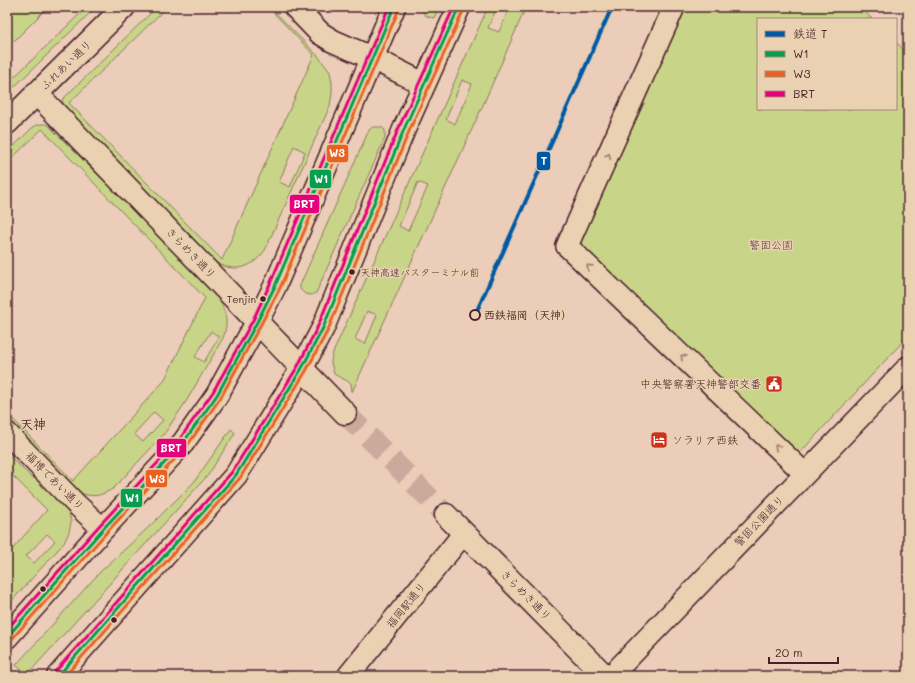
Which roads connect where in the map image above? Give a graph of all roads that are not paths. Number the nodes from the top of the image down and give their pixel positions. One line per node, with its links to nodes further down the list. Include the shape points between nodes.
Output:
1 (124, 7): 8 (main road, ふれあい通り)
2 (295, 7): 6 (main road, via 320,33)
3 (394, 7): 6 (main road)
4 (459, 7): 7 (main road)
5 (674, 7): 15 (street, one-way to 5, via 567,246)
6 (372, 58): 7 (main road); 10 (main road, via 278,279)
7 (424, 84): 12 (main road, via 323,328)
8 (36, 93): 9 (main road, ふれあい通り); 10 (main road, きらめき通り)
9 (7, 122)
10 (257, 322): 12 (main road, きらめき通り); 17 (main road, via 216,395 183,443)
11 (908, 367): 15 (street, 警固公園通り)
12 (302, 368): 13 (main road, きらめき通り); 20 (main road, via 236,475)
13 (345, 413)
14 (7, 433): 17 (street, 福博であい通り)
15 (805, 474): 23 (street, 警固公園通り)
16 (446, 515): 18 (main road, きらめき通り)
17 (103, 529): 19 (main road)
18 (464, 533): 21 (street, 福岡駅通り); 22 (main road, きらめき通り)
19 (7, 637)
20 (58, 676)
21 (348, 676)
22 (605, 676)
23 (611, 676)

